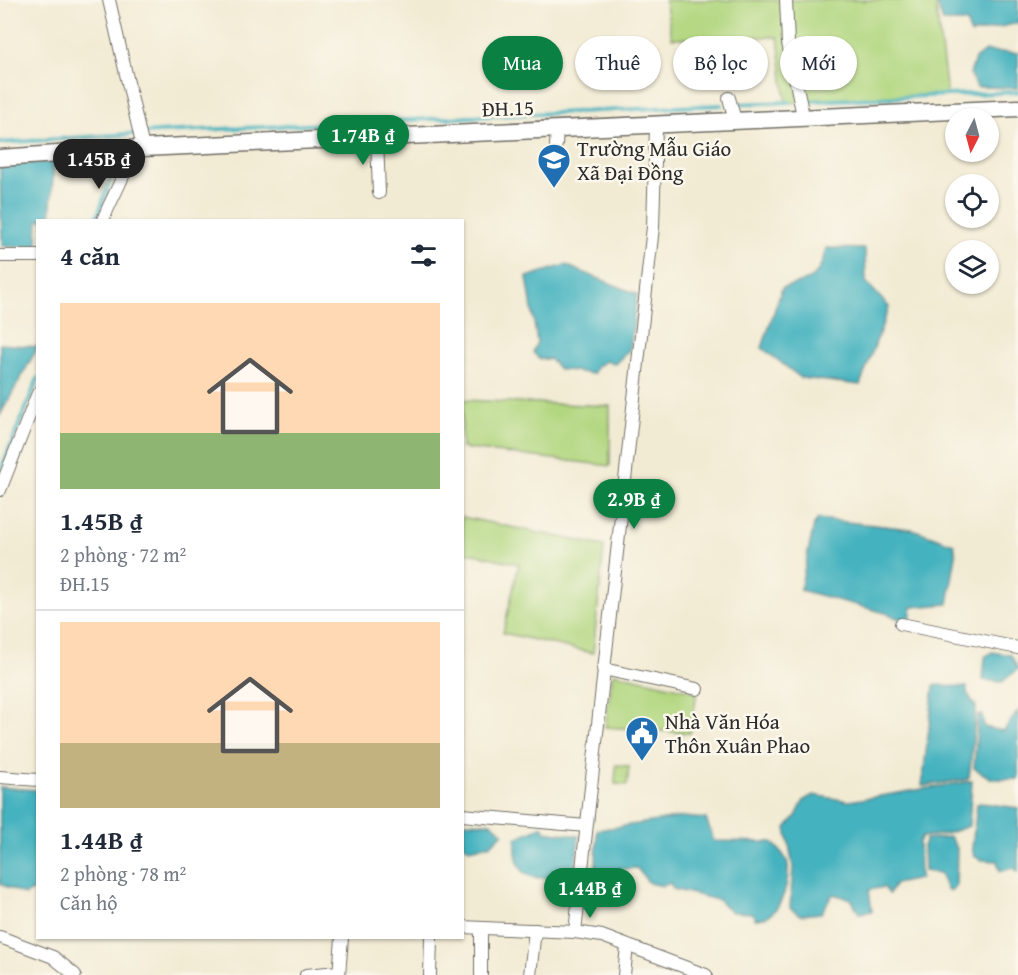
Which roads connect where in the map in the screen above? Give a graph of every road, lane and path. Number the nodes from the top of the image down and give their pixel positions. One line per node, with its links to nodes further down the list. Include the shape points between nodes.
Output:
1 (109, 0): 9 (street)
2 (786, 0): 5 (street, via 788,43)
3 (729, 98): 6 (street)
4 (1018, 108): 5 (main road, ĐH.15 / ĐH.15)
5 (803, 116): 6 (main road, ĐH.15 / ĐH.15)
6 (735, 120): 7 (main road, ĐH.15 / ĐH.15)
7 (656, 126): 8 (main road, ĐH.15 / ĐH.15, via 556,137); 19 (street, via 653,227)
8 (377, 137): 9 (main road, ĐH.15 / ĐH.15); 11 (street)
9 (137, 148): 10 (main road, ĐH.15 / ĐH.15, via 75,157); 12 (street)
10 (0, 158)
11 (379, 193)
12 (103, 219)
13 (0, 256): 14 (street)
14 (36, 256)
15 (36, 398): 16 (street)
16 (0, 490)
17 (901, 624): 18 (street)
18 (1018, 648)
19 (603, 669): 20 (street); 24 (street)
20 (696, 689)
21 (0, 777): 22 (street)
22 (36, 780)
23 (464, 815): 24 (street)
24 (586, 826): 28 (street)
25 (464, 927): 26 (street)
26 (481, 928): 27 (street); 37 (street)
27 (535, 930): 28 (street); 38 (street)
28 (575, 932): 32 (street, via 602,936)
29 (0, 937): 34 (street, via 53,957)
30 (342, 939): 33 (street)
31 (431, 939): 36 (street)
32 (627, 946): 39 (street); 40 (street)
33 (339, 973): 35 (street)
34 (75, 975)
35 (306, 975)
36 (430, 975)
37 (481, 975)
38 (530, 975)
39 (624, 975)
40 (706, 975)

